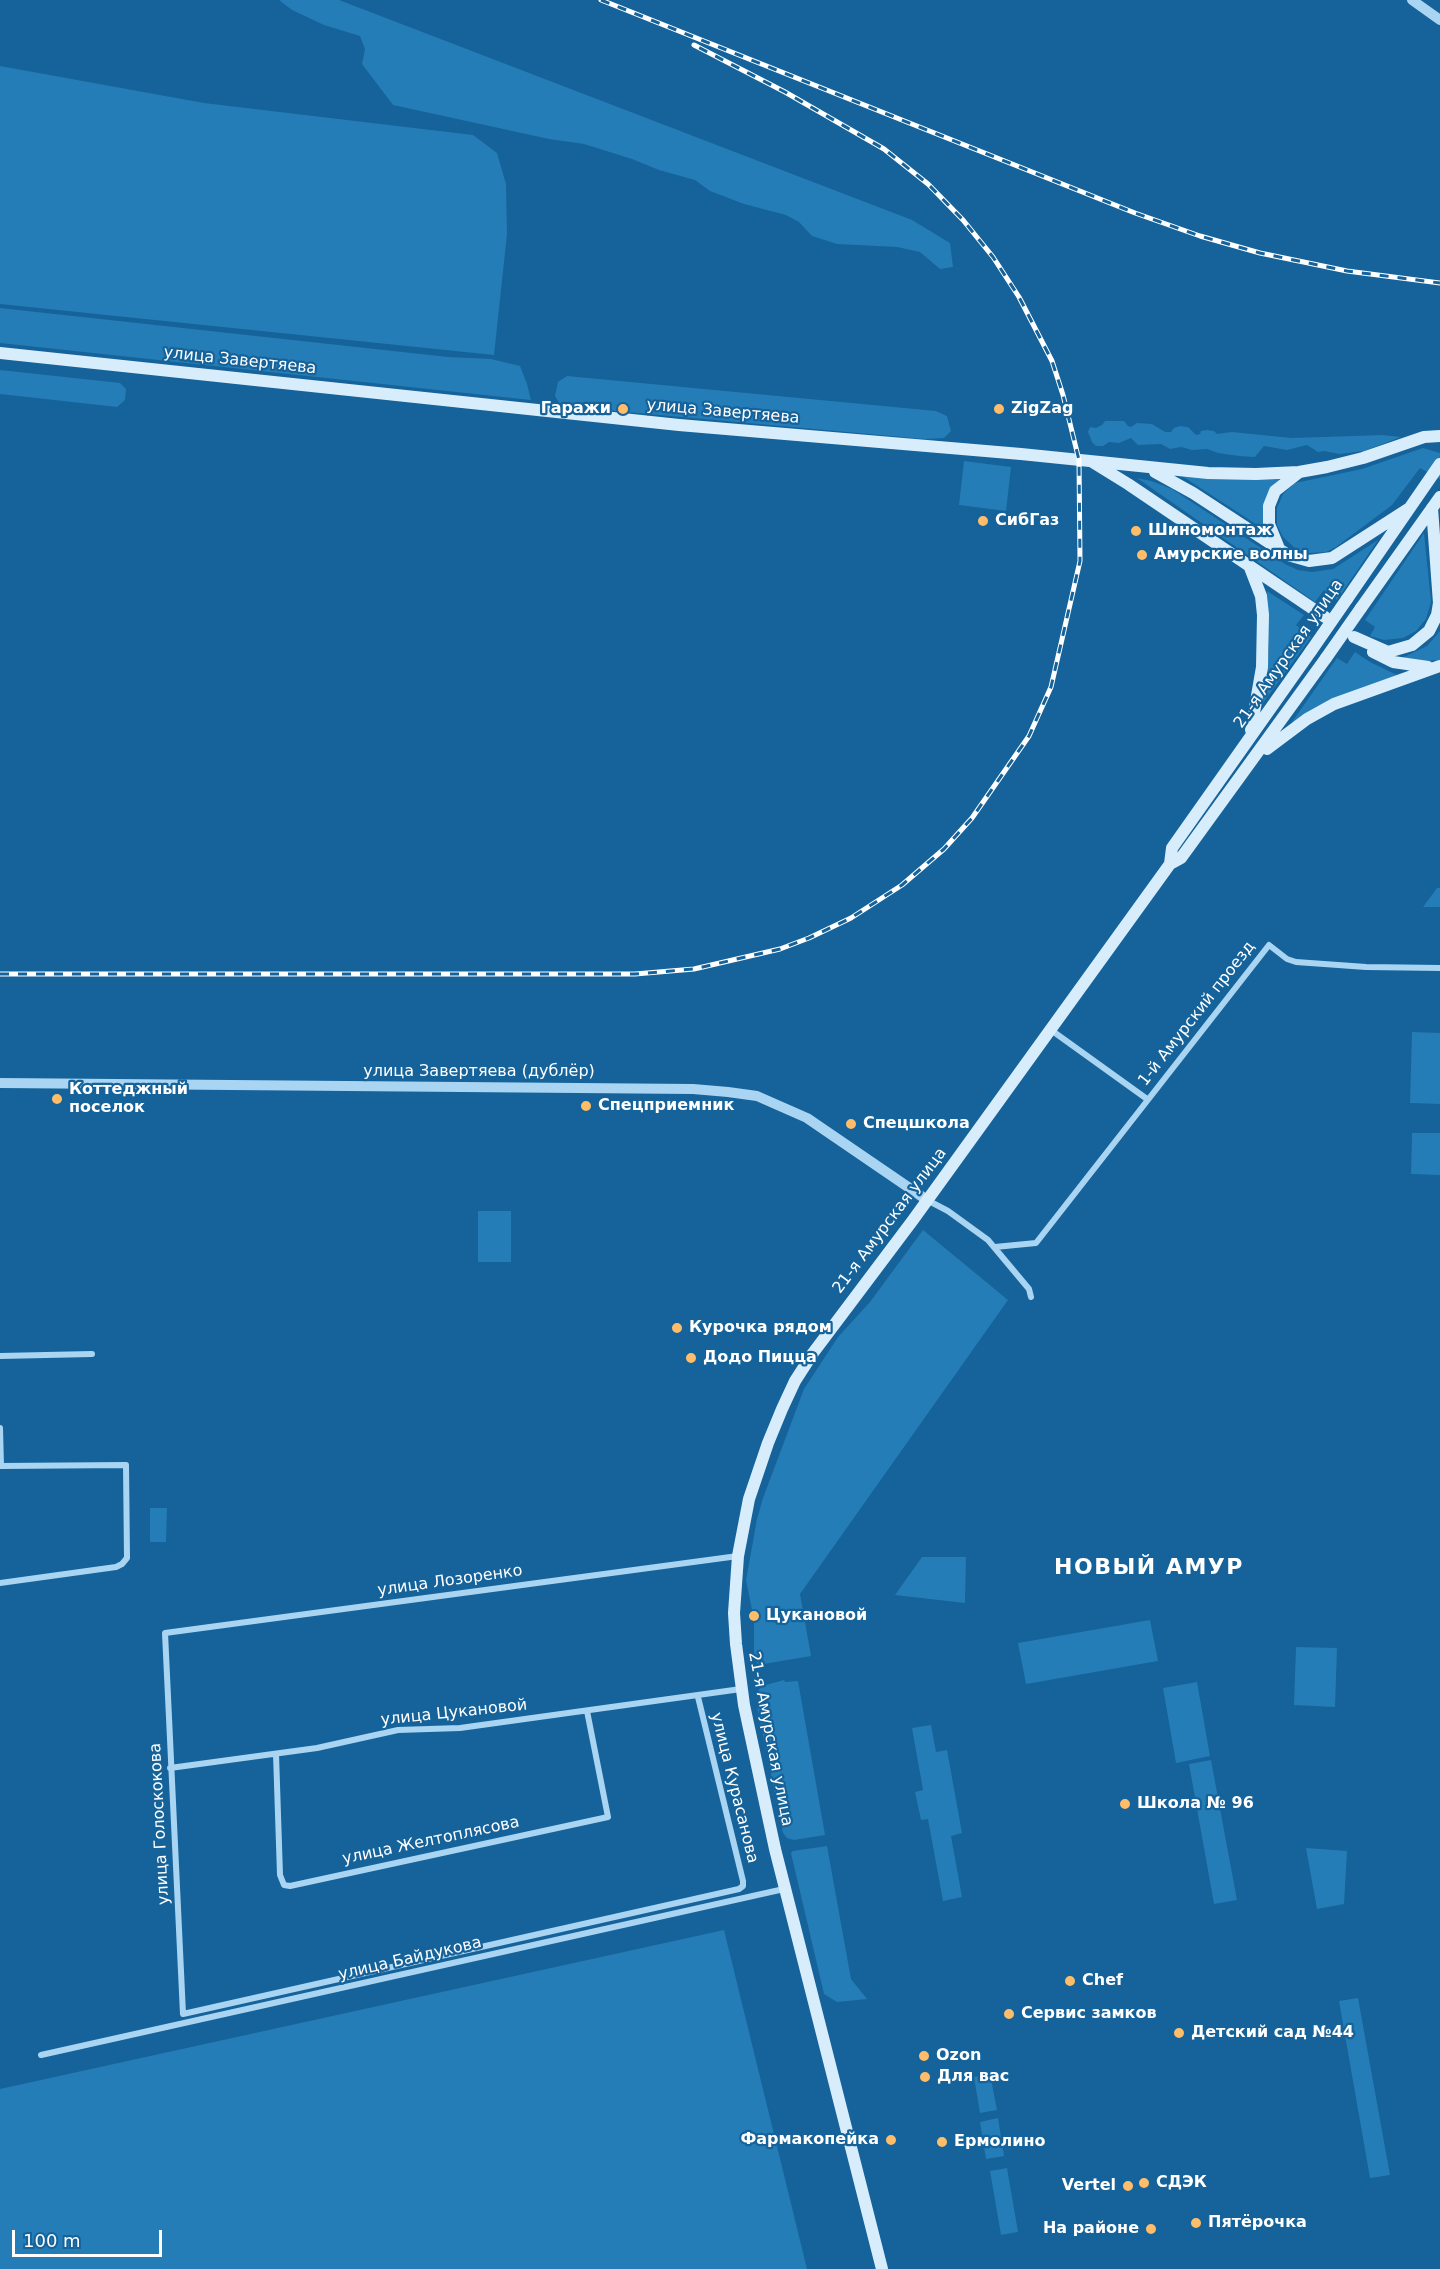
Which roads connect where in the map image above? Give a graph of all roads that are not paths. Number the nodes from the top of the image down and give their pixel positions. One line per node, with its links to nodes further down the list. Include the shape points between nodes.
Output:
1 (1412, 0): 2 (street)
2 (1440, 20)
3 (0, 353): 5 (main road, улица Завертяева, via 679,425)
4 (1440, 436): 8 (main road, улица Завертяева)
5 (1092, 461): 6 (main road, улица Завертяева); 9 (main road)
6 (1136, 466): 8 (main road, улица Завертяева, via 1224,474); 9 (main road, via 1128,472); 13 (main road, via 1173,481)
7 (1438, 466): 12 (main road, 21-я Амурская улица)
8 (1299, 472): 13 (main road, via 1275,491 1269,506 1271,533)
9 (1128, 483): 15 (main road)
10 (1440, 497): 11 (main road, 21-я Амурская улица)
11 (1432, 508): 14 (main road); 19 (main road, 21-я Амурская улица, bridge)
12 (1408, 509): 13 (main road, via 1332,558 1309,561); 18 (main road, 21-я Амурская улица, bridge)
13 (1281, 549)
14 (1437, 550): 17 (main road, via 1439,603 1429,631 1412,645 1395,651 1360,640 1379,657 1393,662)
15 (1248, 564): 16 (main road); 18 (main road, via 1262,596 1263,615 1261,676)
16 (1325, 617)
17 (1438, 667): 19 (main road, via 1334,704 1269,748)
18 (1250, 737): 20 (main road, 21-я Амурская улица, via 1172,848)
19 (1260, 750): 20 (main road, 21-я Амурская улица, via 1180,858)
20 (1170, 864): 22 (main road, 21-я Амурская улица)
21 (1440, 968): 24 (street, 1-й Амурский проезд, via 1296,962 1269,945)
22 (1051, 1030): 24 (street, 1-й Амурский проезд); 25 (main road, 21-я Амурская улица)
23 (0, 1083): 25 (street, улица Завертяева (дублёр), via 728,1092 757,1096 807,1118)
24 (1147, 1099): 26 (street, 1-й Амурский проезд, via 1036,1243)
25 (927, 1200): 26 (street); 32 (main road, 21-я Амурская улица, via 795,1381 749,1499)
26 (994, 1246): 27 (street, via 1029,1289)
27 (1031, 1297)
28 (92, 1354): 29 (street)
29 (0, 1356)
30 (0, 1428): 31 (street)
31 (1, 1466): 33 (street, via 126,1465 127,1558 116,1567)
32 (738, 1556): 34 (street, улица Лозоренко); 35 (main road, 21-я Амурская улица, via 734,1613)
33 (0, 1583)
34 (165, 1633): 39 (street, улица Голоскокова)
35 (741, 1689): 36 (street, улица Цукановой); 41 (main road, 21-я Амурская улица)
36 (698, 1697): 37 (street, улица Цукановой); 40 (street, улица Курасанова)
37 (586, 1711): 38 (street, улица Цукановой, via 460,1728 398,1730); 38 (street, улица Желтоплясова, via 608,1817 290,1886 284,1885 280,1875)
38 (276, 1754): 39 (street, улица Цукановой)
39 (170, 1768): 42 (street, улица Голоскокова)
40 (743, 1886): 42 (street, улица Байдукова)
41 (784, 1889): 43 (street, улица Байдукова); 44 (main road, 21-я Амурская улица)
42 (183, 2014)
43 (41, 2055)
44 (882, 2269)

